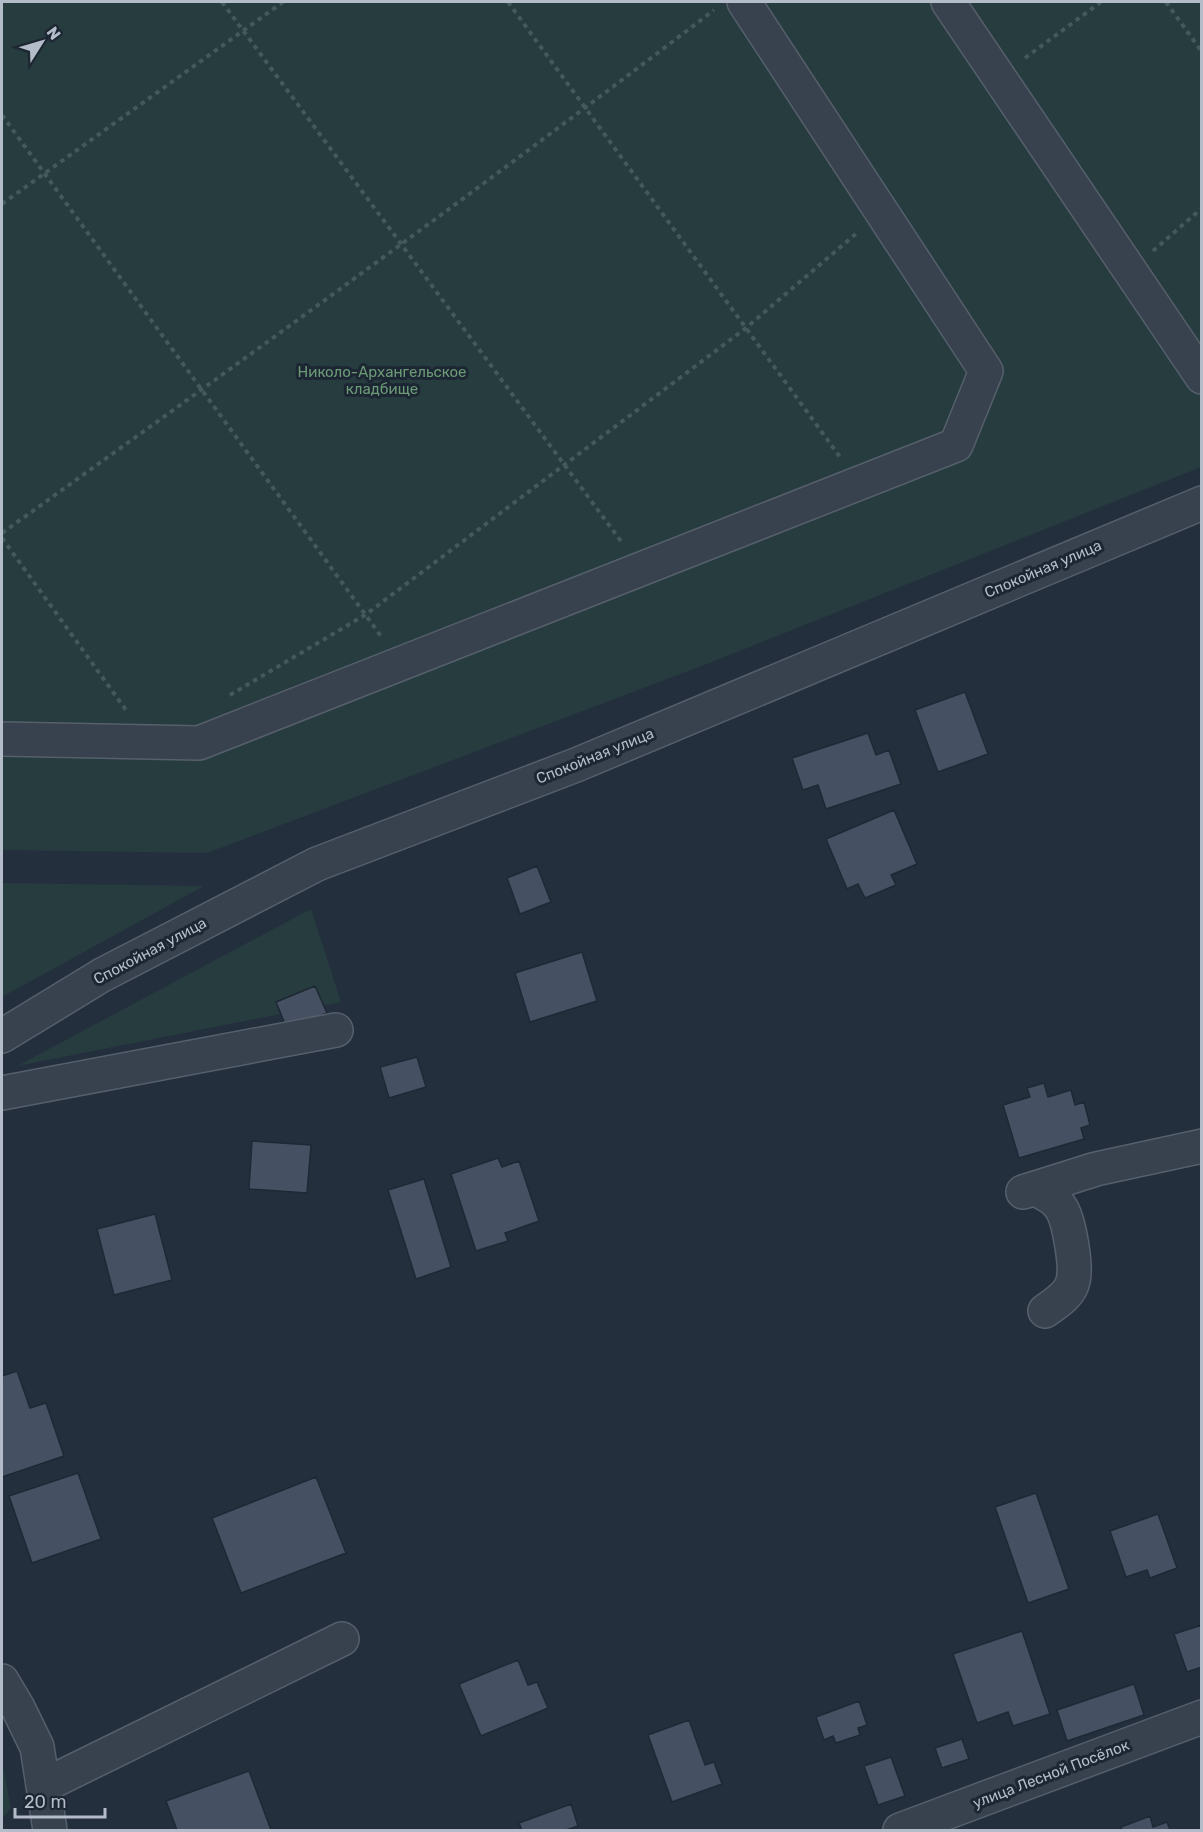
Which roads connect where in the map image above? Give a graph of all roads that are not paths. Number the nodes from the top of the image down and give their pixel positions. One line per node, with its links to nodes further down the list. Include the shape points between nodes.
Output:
1 (948, 2): 3 (street)
2 (730, 5): 5 (street, via 882,212 986,372 956,445 199,743)
3 (1202, 377)
4 (1202, 503): 7 (street, Спокойная улица, via 576,765 317,864 102,975)
5 (2, 739)
6 (336, 1030): 8 (street)
7 (2, 1036)
8 (2, 1093)
9 (1202, 1146): 10 (street, via 1096,1169 1029,1190 1049,1196 1061,1208 1074,1260 1073,1282 1063,1299)
10 (1045, 1311)
11 (342, 1639): 14 (street)
12 (2, 1681): 14 (street, via 37,1747)
13 (1202, 1717): 16 (street, улица Лесной Посёлок)
14 (43, 1786): 15 (street)
15 (50, 1830)
16 (900, 1830)

